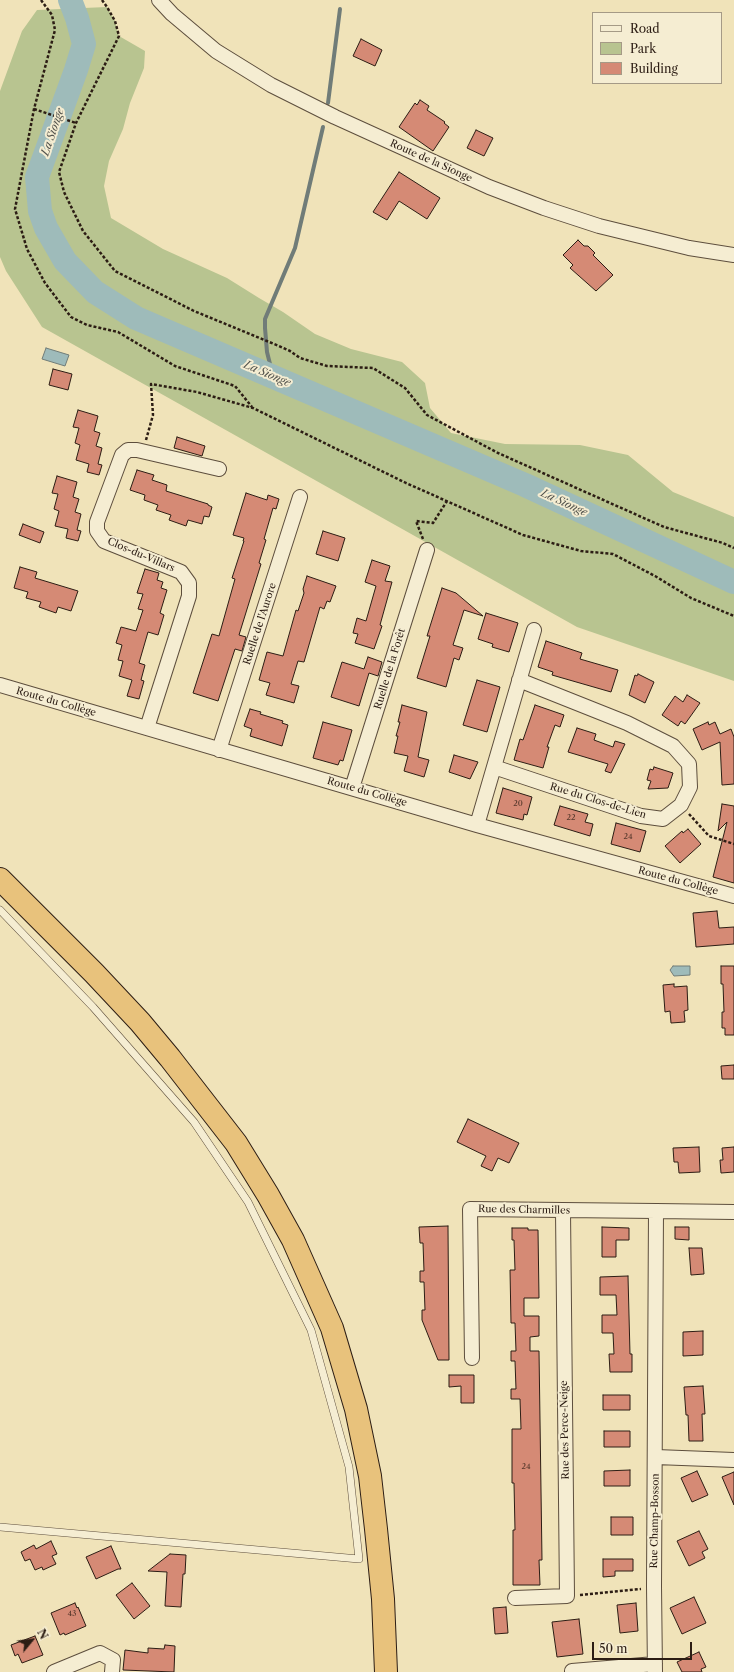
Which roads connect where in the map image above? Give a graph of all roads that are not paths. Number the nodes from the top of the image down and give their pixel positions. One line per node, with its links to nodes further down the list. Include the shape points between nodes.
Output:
1 (159, 0): 2 (street, Route de la Sionge, via 216,51 271,85 489,187 599,226 689,248)
2 (734, 254)
3 (219, 469): 9 (street, Clos-du-Villars, via 128,450 122,455 97,522 97,531 104,540 181,572 189,583 189,596)
4 (300, 497): 10 (street, Ruelle de l'Aurore)
5 (427, 550): 12 (street, Ruelle de la Forêt)
6 (534, 630): 7 (street)
7 (519, 680): 11 (street); 11 (street, Rue du Clos-de-Lien, via 627,723 673,746 689,764 690,787 681,805 663,819 641,816)
8 (0, 685): 9 (street, Route du Collège)
9 (147, 728): 10 (street, Route du Collège)
10 (219, 750): 12 (street, Route du Collège)
11 (494, 767): 13 (street)
12 (352, 788): 13 (street, Route du Collège)
13 (477, 825): 15 (street, Route du Collège)
14 (0, 879): 29 (highway, via 94,973 170,1058 236,1143 293,1240 332,1328 356,1409 370,1476 376,1528 383,1599)
15 (734, 896)
16 (0, 910): 23 (lane, via 93,1007 194,1122 248,1202 311,1330 349,1467 359,1559)
17 (563, 1211): 18 (street, Rue des Charmilles); 20 (street, Rue des Charmilles, via 470,1209); 24 (street, Rue des Perce-Neige, via 567,1596)
18 (656, 1211): 19 (street, Rue des Charmilles); 21 (street)
19 (734, 1212)
20 (472, 1358)
21 (656, 1456): 22 (street); 25 (street, Rue Champ-Bosson)
22 (734, 1460)
23 (0, 1527)
24 (515, 1598)
25 (655, 1668): 26 (street, Rue Champ-Bosson)
26 (572, 1670)
27 (54, 1672): 28 (street, via 100,1653 113,1660)
28 (112, 1672)
29 (386, 1672)

